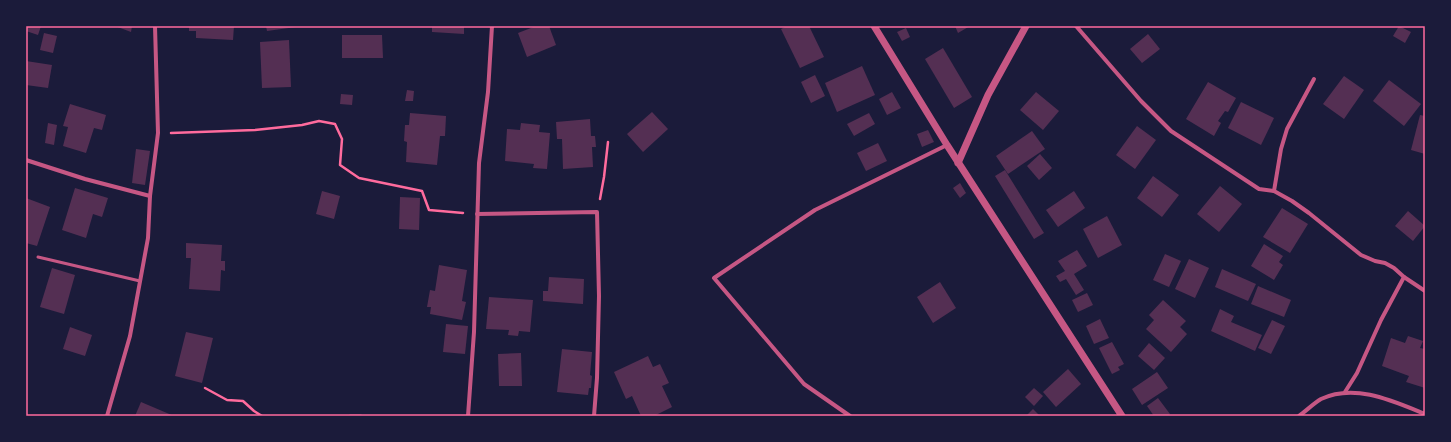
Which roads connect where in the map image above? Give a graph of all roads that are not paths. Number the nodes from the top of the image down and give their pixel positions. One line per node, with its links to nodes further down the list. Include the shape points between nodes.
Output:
1 (155, 26): 11 (street, via 158,133)
2 (492, 26): 12 (street, via 488,92 479,163)
3 (874, 26): 7 (street)
4 (1026, 26): 9 (street, via 988,95)
5 (1076, 26): 10 (street, via 1141,101 1171,131 1259,189)
6 (1314, 79): 10 (street, via 1287,129)
7 (947, 145): 9 (street); 22 (street, via 815,210 714,278 804,384)
8 (26, 160): 11 (street)
9 (958, 163): 23 (street)
10 (1274, 191): 14 (street, via 1309,213 1361,255 1394,268)
11 (150, 196): 15 (street, via 148,238)
12 (477, 214): 20 (street, via 474,332); 21 (street, via 597,212 599,296)
13 (38, 257): 15 (lane)
14 (1404, 277): 16 (street); 17 (street, via 1357,373)
15 (140, 281): 19 (street, via 130,336)
16 (1425, 291)
17 (1345, 392): 18 (street, via 1396,402); 24 (street, via 1321,399)
18 (1425, 414)
19 (107, 416)
20 (468, 416)
21 (594, 416)
22 (850, 416)
23 (1122, 416)
24 (1299, 416)

